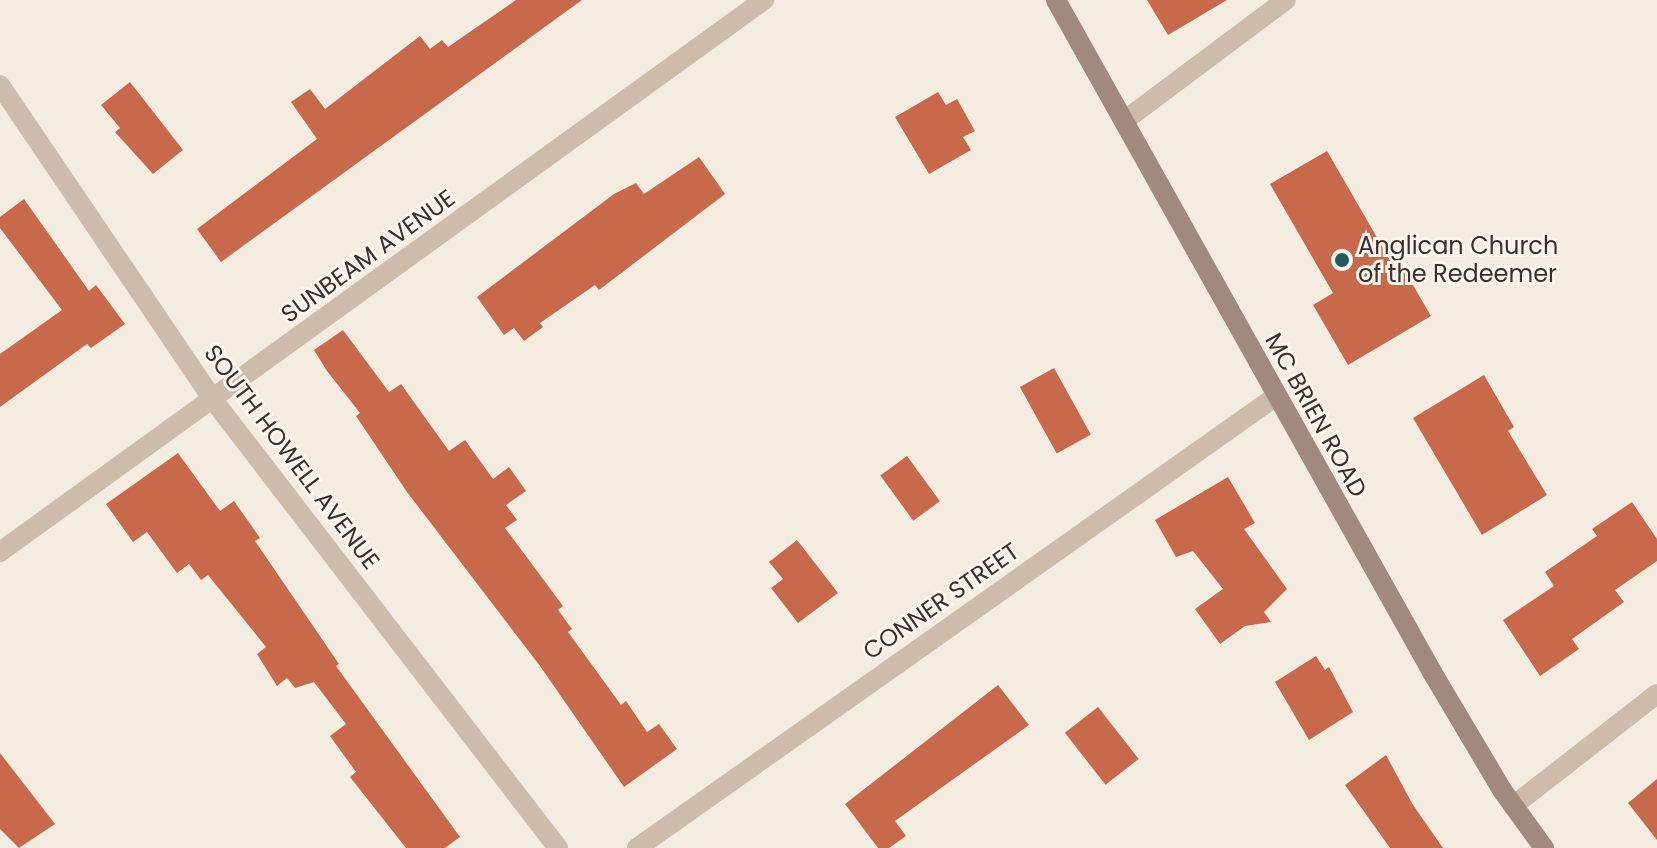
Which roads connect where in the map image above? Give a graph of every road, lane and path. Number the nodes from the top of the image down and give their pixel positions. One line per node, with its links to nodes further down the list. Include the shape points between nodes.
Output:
1 (764, 0): 7 (street, SUNBEAM AVENUE)
2 (1056, 0): 5 (street, MC BRIEN ROAD)
3 (1286, 0): 5 (street)
4 (0, 85): 7 (street, SOUTH HOWELL AVENUE)
5 (1124, 121): 6 (street, MC BRIEN ROAD)
6 (1275, 397): 10 (street, MC BRIEN ROAD); 12 (street, CONNER STREET)
7 (214, 401): 8 (street, SUNBEAM AVENUE); 11 (street, SOUTH HOWELL AVENUE)
8 (0, 552)
9 (1657, 694): 10 (street)
10 (1513, 806): 13 (street, MC BRIEN ROAD)
11 (558, 848)
12 (637, 848)
13 (1544, 848)

